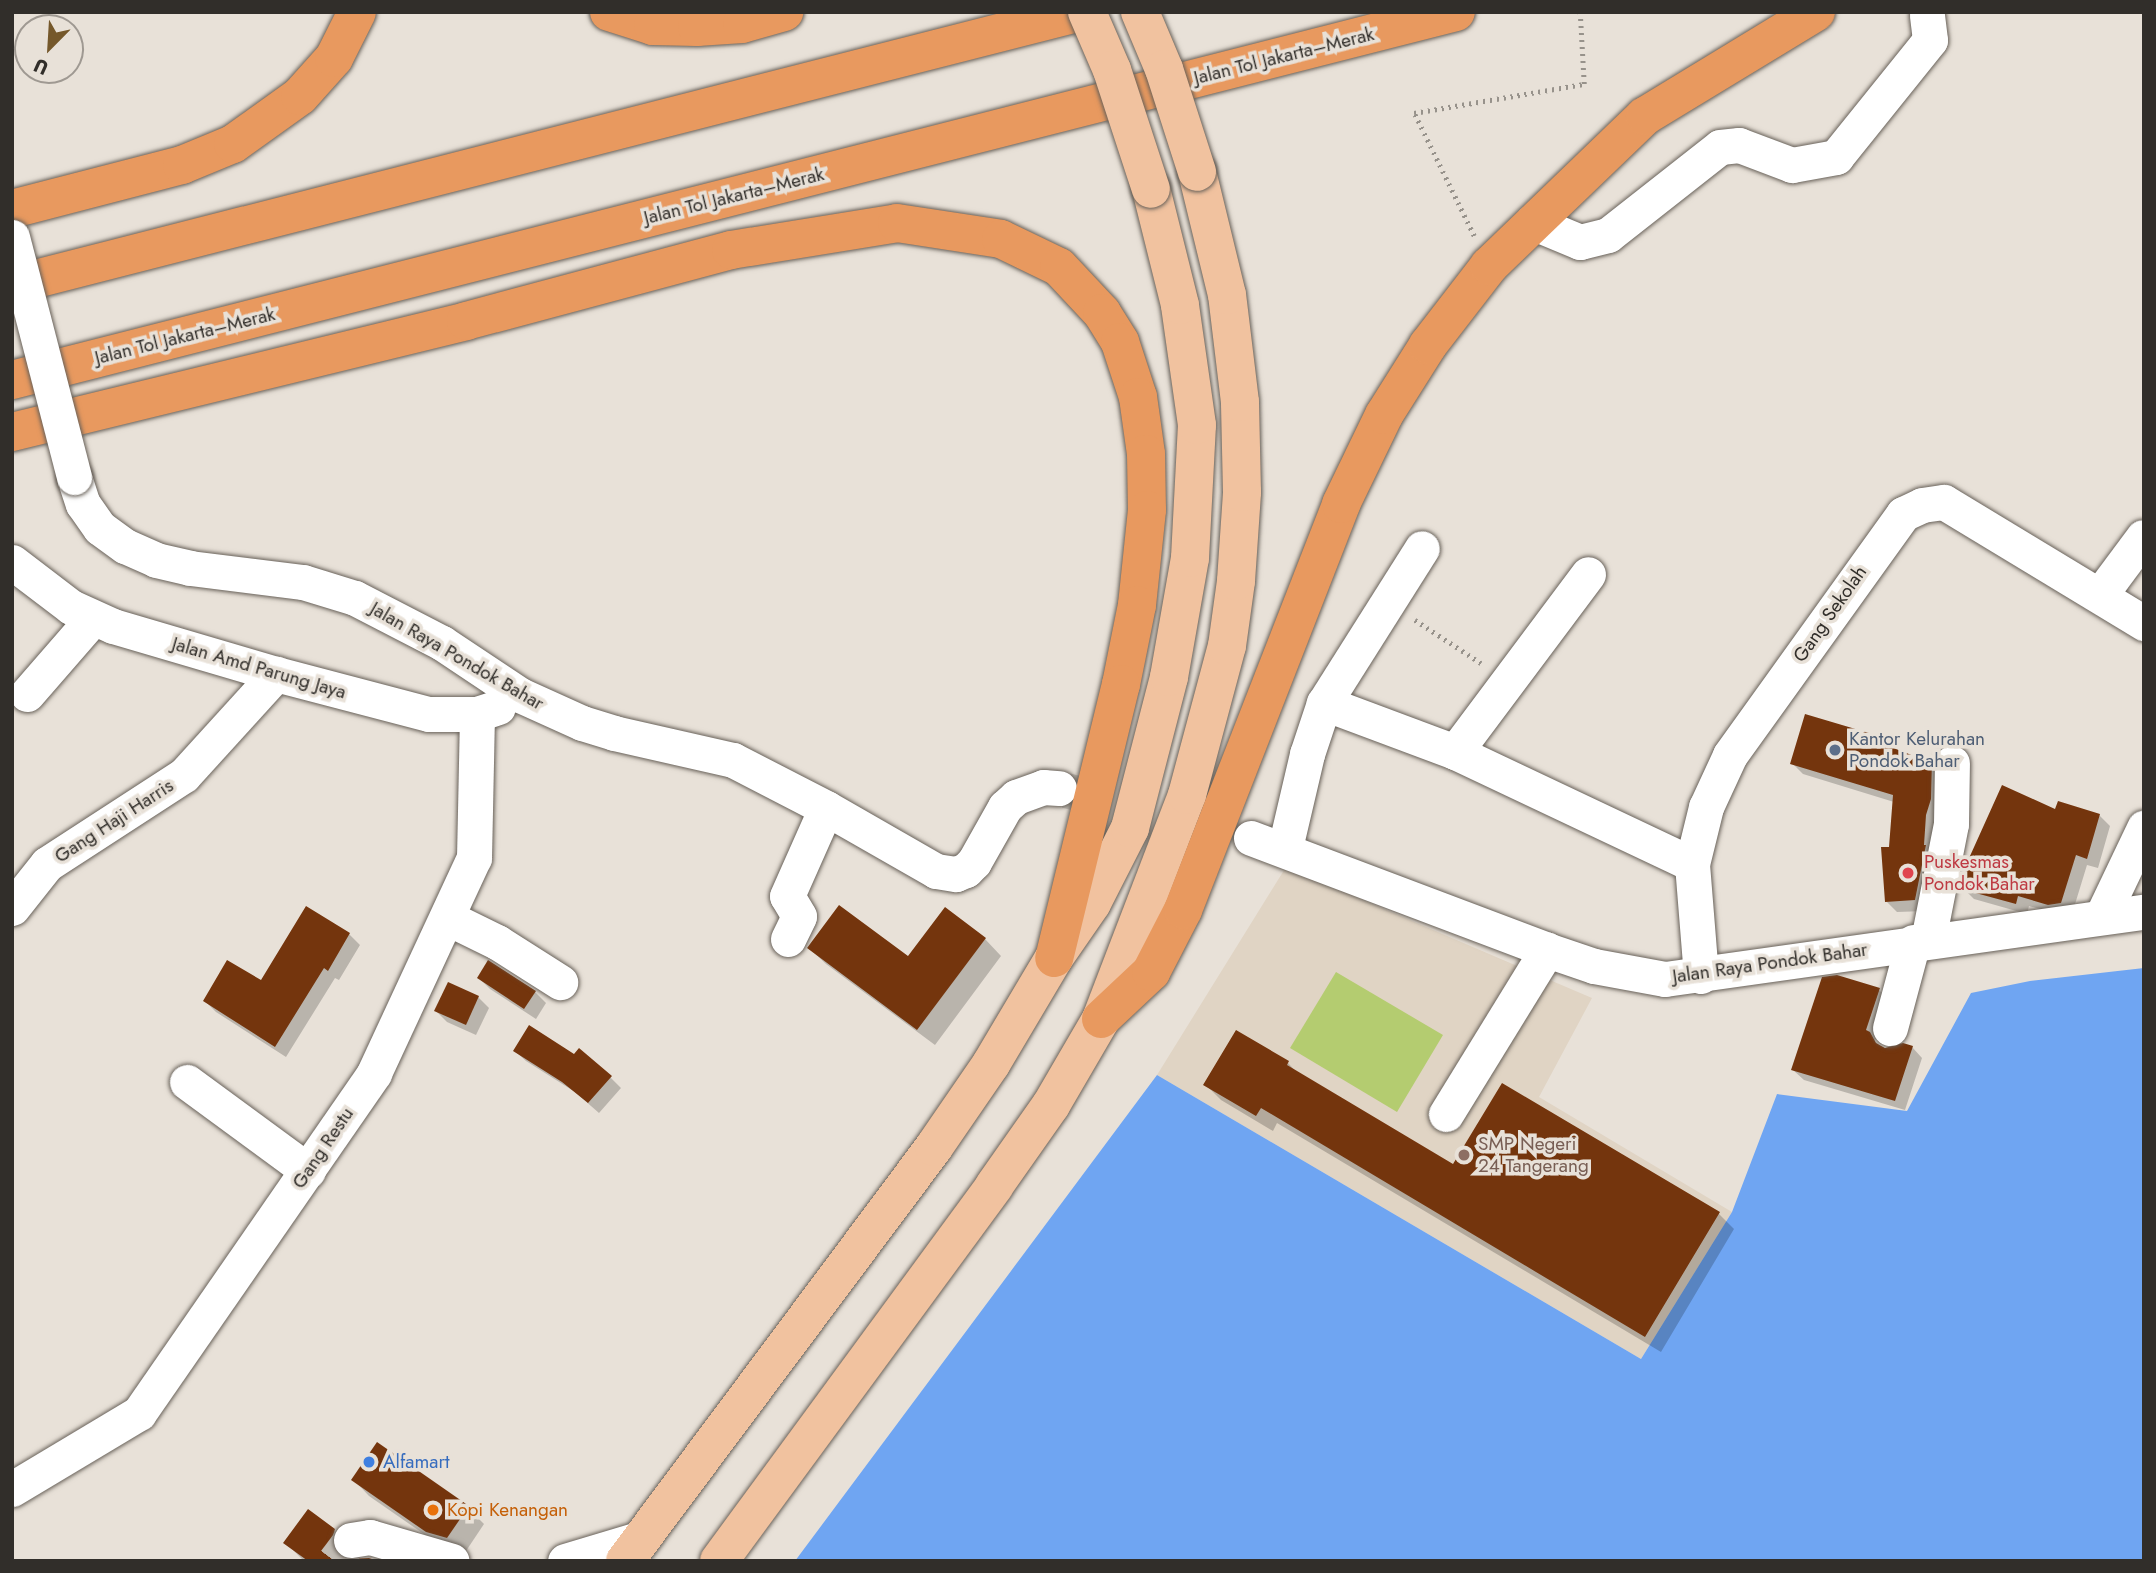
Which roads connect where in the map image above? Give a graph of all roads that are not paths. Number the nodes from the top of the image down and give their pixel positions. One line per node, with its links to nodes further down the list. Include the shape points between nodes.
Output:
1 (609, 12): 2 (highway, via 653,26 697,27 741,24)
2 (784, 12)
3 (1081, 12): 13 (highway)
4 (1087, 12): 45 (main road, bridge, via 1112,70 1151,189 1180,306 1197,425 1190,558 1169,677 1130,828 1092,903)
5 (1140, 12): 48 (main road, bridge, via 1197,172 1227,295 1240,402 1242,492 1236,581 1221,671 1187,796)
6 (1457, 12): 15 (highway, Jalan Tol Jakarta–Merak)
7 (1816, 12): 11 (highway, via 1645,116)
8 (356, 13): 10 (highway, via 334,58 300,96 233,144 182,165)
9 (1927, 15): 11 (street, via 1930,40 1836,157 1791,165 1739,145 1720,147 1608,235 1580,242)
10 (12, 209)
11 (1532, 222): 48 (highway, via 1489,266 1428,345 1384,415 1309,581 1183,910 1151,972)
12 (12, 237): 27 (street, Jalan Raya Pondok Bahar, bridge, via 74,477 83,504 100,528 156,560 303,582 355,598 442,643)
13 (12, 285)
14 (466, 321): 16 (highway); 17 (highway); 45 (highway, via 731,250 897,223 1001,239 1059,267 1102,313 1120,342 1138,397 1147,510 1137,606 1121,684)
15 (12, 380)
16 (12, 386)
17 (12, 432)
18 (2143, 537): 22 (street)
19 (1422, 548): 28 (street)
20 (12, 562): 23 (street, Jalan Amd Parung Jaya)
21 (1588, 574): 30 (street)
22 (2100, 595): 24 (street, Gang Sekolah); 37 (street, Gang Sekolah, via 1944,502 1903,514 1730,755 1706,807)
23 (93, 618): 25 (street, Jalan Amd Parung Jaya); 26 (street)
24 (2144, 623)
25 (276, 674): 29 (street, Jalan Amd Parung Jaya, via 429,714); 38 (street, Gang Haji Harris, via 184,775 47,864)
26 (27, 694)
27 (520, 695): 29 (street, Jalan Amd Parung Jaya); 33 (street, Jalan Raya Pondok Bahar, via 603,730 733,760)
28 (1324, 703): 30 (street); 36 (street)
29 (477, 715): 41 (street, Gang Restu, via 474,858)
30 (1455, 751): 37 (street)
31 (1952, 763): 43 (street, via 1951,824)
32 (1059, 788): 33 (street, Jalan Raya Pondok Bahar, via 1043,787 1016,797 1005,807 974,862 956,874 936,871)
33 (826, 808): 42 (street, via 787,896 799,916)
34 (2144, 828): 40 (street)
35 (1251, 838): 36 (street, Jalan Raya Pondok Bahar)
36 (1285, 848): 44 (street, Jalan Raya Pondok Bahar)
37 (1692, 864): 46 (street, Gang Sekolah)
38 (12, 908)
39 (2144, 912): 40 (street, Jalan Raya Pondok Bahar)
40 (2102, 916): 43 (street, Jalan Raya Pondok Bahar)
41 (448, 918): 47 (street); 52 (street, Gang Restu, via 374,1073)
42 (788, 939)
43 (1920, 941): 46 (street, Jalan Raya Pondok Bahar); 49 (street)
44 (1547, 950): 46 (street, Jalan Raya Pondok Bahar, via 1632,974 1665,979); 51 (street)
45 (1054, 958): 55 (main road, via 991,1064 934,1147)
46 (1701, 976)
47 (560, 982)
48 (1101, 1020): 58 (main road, via 1051,1105 995,1186)
49 (1891, 1028)
50 (187, 1082): 52 (street)
51 (1446, 1114)
52 (308, 1171): 53 (street, Gang Restu, via 139,1413)
53 (12, 1489)
54 (351, 1540): 56 (street, via 370,1537)
55 (634, 1549): 57 (street)
56 (452, 1561)
57 (565, 1561)
58 (719, 1561)

